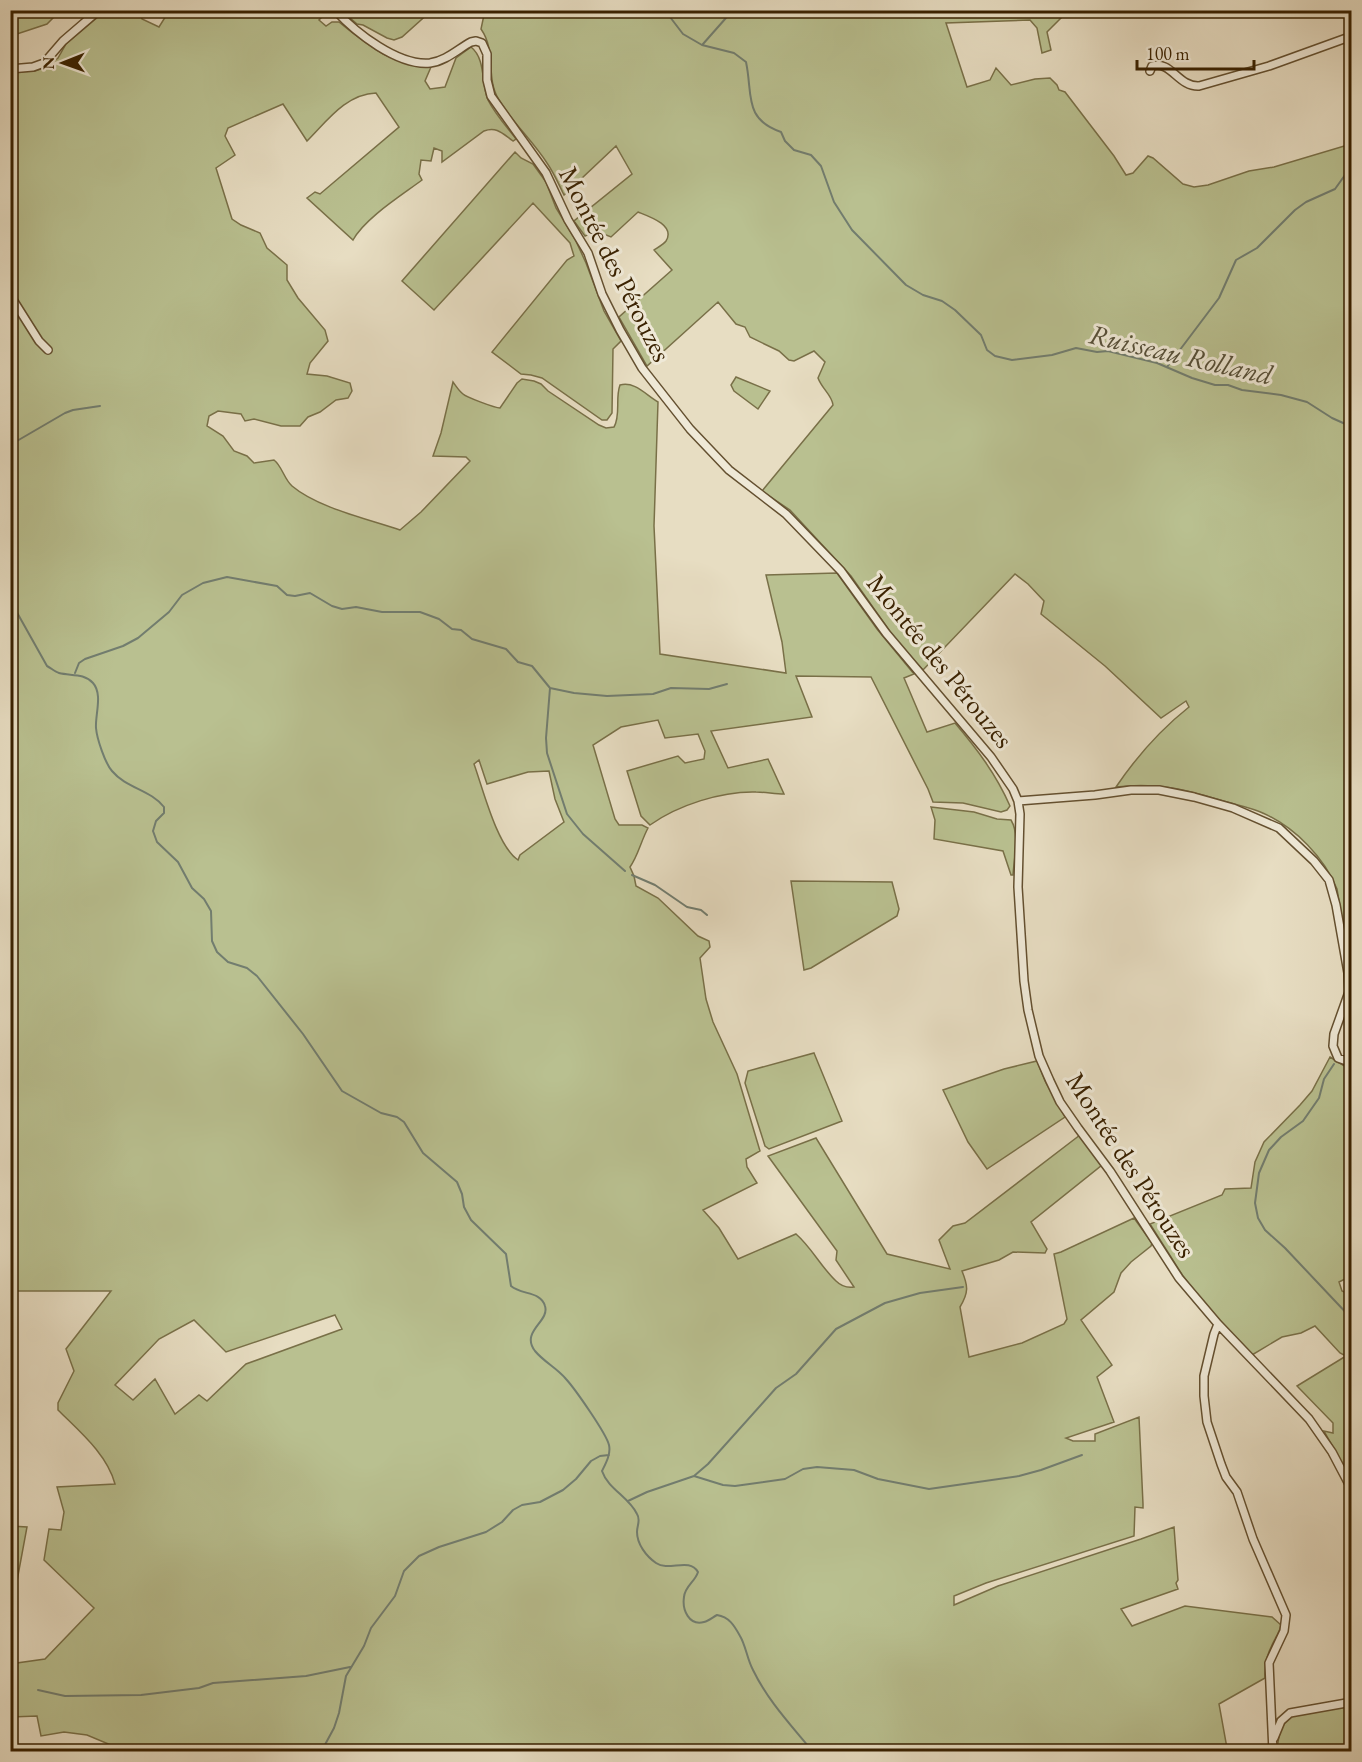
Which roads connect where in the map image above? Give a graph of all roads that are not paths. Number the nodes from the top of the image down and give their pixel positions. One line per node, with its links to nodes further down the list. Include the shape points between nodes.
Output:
1 (99, 10): 4 (street, via 44,63)
2 (335, 10): 8 (street, Montée des Pérouzes, via 377,46 416,62 430,63 471,42 482,43 487,54 491,96 546,173 588,253 602,294 642,368 690,429 729,470 786,514 841,571 886,633 992,757)
3 (1352, 36): 5 (street, via 1199,86 1189,85 1161,65)
4 (10, 69)
5 (1150, 70)
6 (10, 296): 7 (street)
7 (48, 350)
8 (1018, 801): 9 (street, via 1159,789 1233,808 1279,828 1329,880 1349,992 1333,1046 1338,1058); 10 (street, Montée des Pérouzes, via 1024,981 1039,1056 1060,1102 1179,1278)
9 (1352, 1063)
10 (1218, 1324): 11 (street, Montée des Pérouzes, via 1309,1419); 13 (street, via 1204,1376 1207,1422 1226,1477 1239,1496 1286,1615 1284,1631 1269,1663)
11 (1352, 1490)
12 (1352, 1702): 13 (street, via 1290,1713 1281,1721)
13 (1274, 1738): 14 (street)
14 (1273, 1752)

